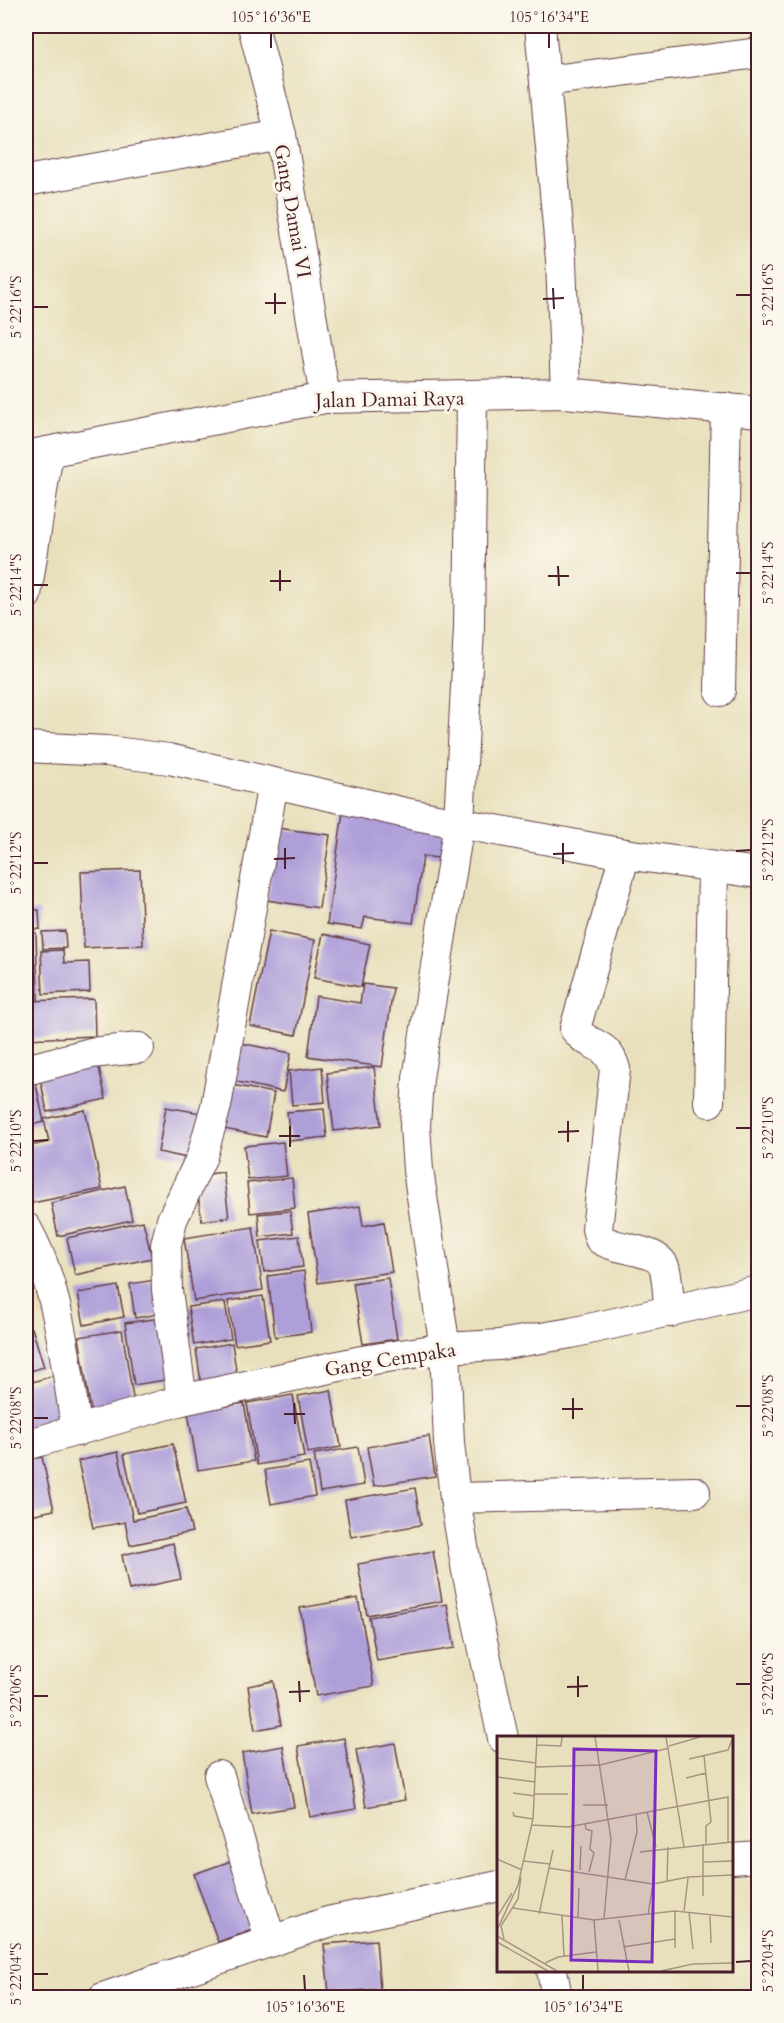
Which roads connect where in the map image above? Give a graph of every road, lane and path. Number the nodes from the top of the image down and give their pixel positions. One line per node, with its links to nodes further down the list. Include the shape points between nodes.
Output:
1 (253, 26): 5 (street, Gang Damai VI)
2 (540, 26): 4 (street)
3 (759, 53): 4 (street)
4 (546, 81): 7 (street, via 561,260)
5 (281, 135): 6 (street); 9 (street, Gang Damai VI)
6 (26, 181)
7 (566, 393): 8 (street, Jalan Damai Raya); 10 (street, Jalan Damai Raya)
8 (472, 397): 9 (street, Jalan Damai Raya); 17 (street, via 469,628)
9 (325, 398): 12 (street, Jalan Damai Raya)
10 (726, 408): 11 (street, Jalan Damai Raya); 14 (street)
11 (759, 412)
12 (37, 454): 13 (street)
13 (26, 595)
14 (720, 691)
15 (26, 747): 16 (street, via 169,759)
16 (273, 783): 17 (street); 28 (street, via 216,1106 202,1156 172,1220 166,1245 166,1290)
17 (459, 823): 18 (street); 27 (street, via 418,1078 415,1126)
18 (626, 854): 19 (street); 26 (street, via 575,1029 602,1046 615,1069 597,1229 600,1239 661,1259)
19 (713, 868): 20 (street); 23 (street)
20 (759, 873)
21 (139, 1048): 22 (street, via 91,1053)
22 (26, 1070)
23 (710, 1102)
24 (26, 1228): 29 (street, via 51,1288)
25 (759, 1292): 26 (street, Gang Cempaka)
26 (670, 1312): 27 (street, Gang Cempaka, via 499,1345)
27 (445, 1348): 28 (street, Gang Cempaka, via 362,1361); 32 (street)
28 (182, 1400): 29 (street, Gang Cempaka)
29 (77, 1431): 30 (street, Gang Cempaka)
30 (26, 1445)
31 (695, 1492): 32 (street)
32 (455, 1498): 33 (street)
33 (503, 1736)
34 (219, 1776): 38 (street)
35 (759, 1857): 36 (street)
36 (733, 1859)
37 (497, 1886): 38 (street, via 328,1922)
38 (271, 1941): 40 (street)
39 (552, 1972): 41 (street)
40 (103, 1998)
41 (557, 1998)

